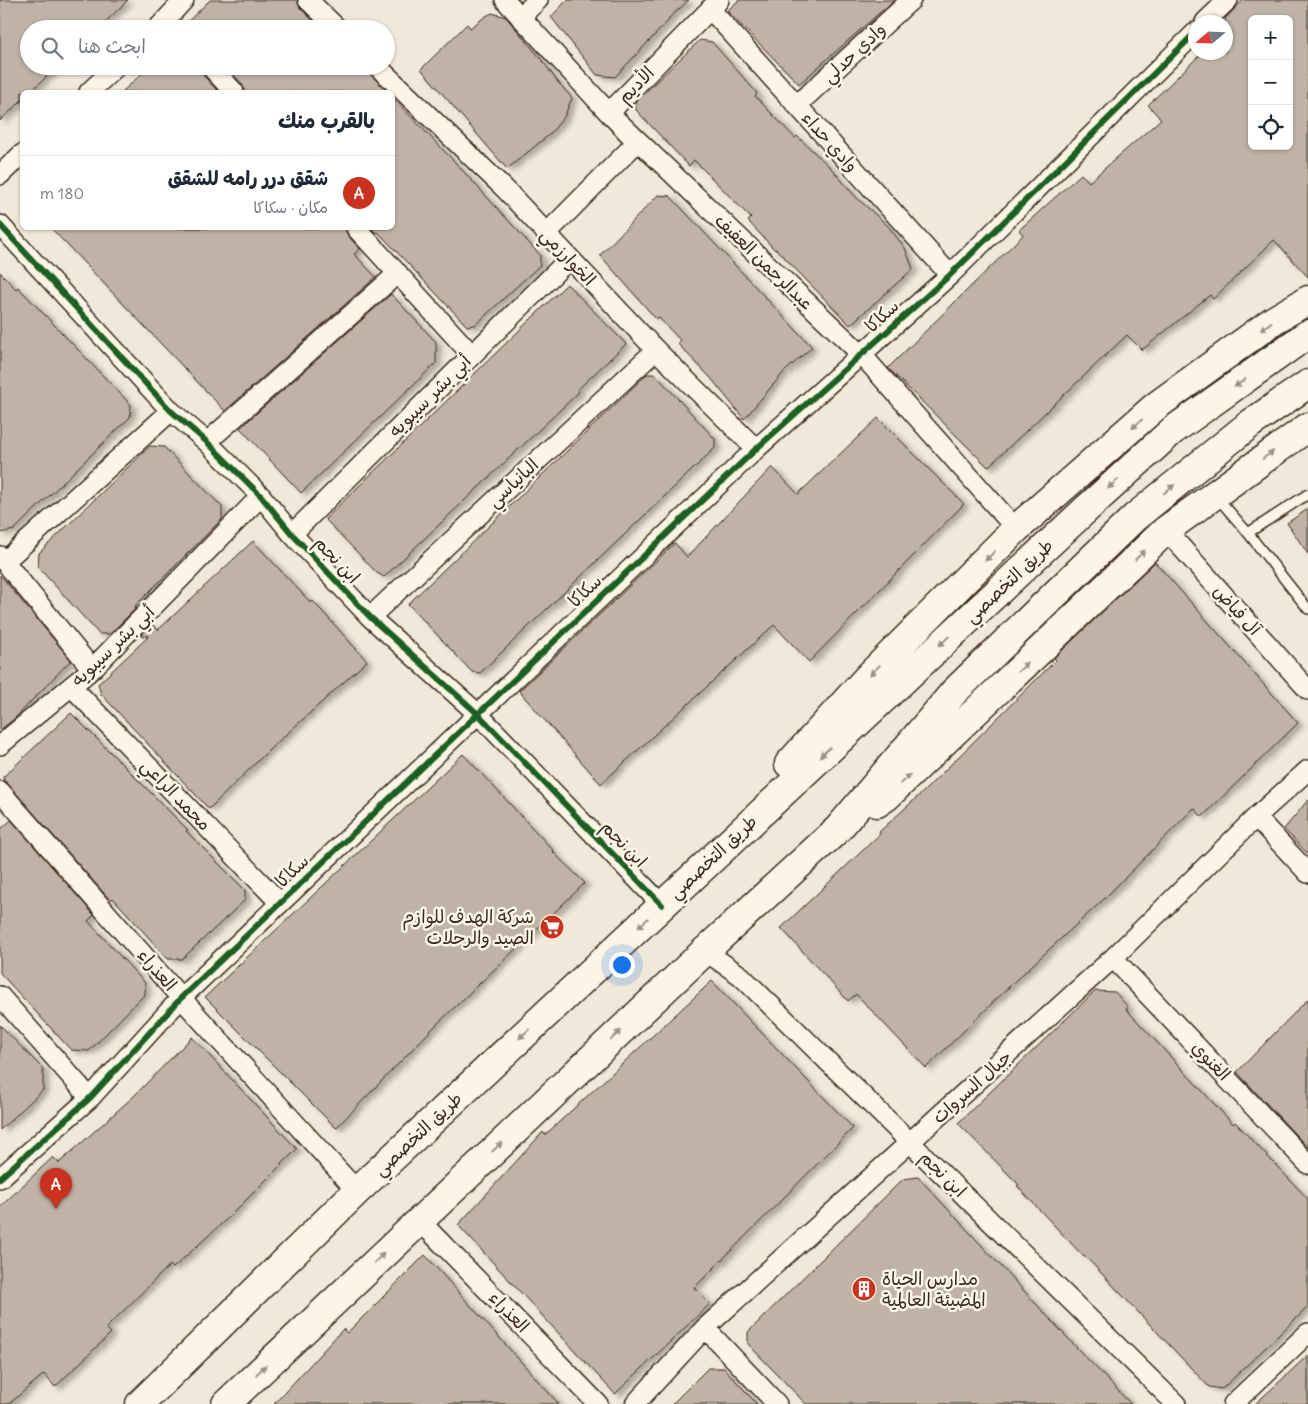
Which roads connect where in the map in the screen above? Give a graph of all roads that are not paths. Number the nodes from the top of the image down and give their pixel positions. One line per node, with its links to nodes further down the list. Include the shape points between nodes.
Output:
1 (184, 0): 10 (street)
2 (308, 0): 11 (street)
3 (505, 0): 9 (street, عبدالرحمن العفيف)
4 (538, 0): 9 (street)
5 (911, 0): 18 (street, وادي حدلي)
6 (1228, 0): 8 (street)
7 (714, 5): 18 (street, وادي حداء); 19 (street, الأديم)
8 (1212, 15)
9 (520, 17): 19 (street, عبدالرحمن العفيف)
10 (171, 20)
11 (329, 20)
12 (1188, 40): 27 (street, سكاكا)
13 (107, 75): 16 (street)
14 (218, 75): 17 (street)
15 (386, 75): 24 (street, الخوارزمي, via 505,188)
16 (90, 90)
17 (232, 90)
18 (797, 105): 27 (street, وادي حداء)
19 (609, 113): 24 (street, الأديم, via 637,142); 32 (street, عبدالرحمن العفيف)
20 (20, 156): 21 (street)
21 (0, 175)
22 (0, 225): 34 (street, ابن نجم)
23 (358, 230): 26 (street)
24 (546, 234): 25 (street, الخوارزمي)
25 (569, 259): 30 (street, الخوارزمي); 31 (street, أبي بشر سيبويه)
26 (398, 273): 31 (street); 36 (street)
27 (950, 274): 32 (street, سكاكا)
28 (1308, 300): 41 (main road, one-way to 41, via 1274,320 1156,406)
29 (1308, 334): 59 (main road, طريق التخصصي, one-way to 59, via 1172,431)
30 (656, 350): 37 (street, الخوارزمي); 47 (street, البانياسي)
31 (472, 355): 44 (street, أبي بشر سيبويه)
32 (862, 355): 37 (street, سكاكا); 41 (street, عبدالرحمن العفيف)
33 (1308, 384): 56 (main road, one-way to 33, via 954,692 1135,517 1250,424)
34 (171, 411): 36 (street, ابن نجم); 45 (street)
35 (1308, 427): 38 (main road, one-way to 35)
36 (207, 442): 40 (street, ابن نجم)
37 (756, 449): 51 (street, سكاكا)
38 (1214, 494): 42 (main road); 43 (lane)
39 (1308, 494): 43 (lane)
40 (261, 496): 44 (street, ابن نجم); 48 (street, أبي بشر سيبويه)
41 (1016, 529): 59 (main road, one-way to 59, via 868,678)
42 (1166, 530): 50 (street, آل فياض); 56 (main road, one-way to 42, via 886,797)
43 (1248, 533): 46 (lane)
44 (292, 534): 47 (street, ابن نجم)
45 (2, 559): 48 (street)
46 (1308, 609)
47 (370, 617): 51 (street, ابن نجم)
48 (92, 670): 49 (street, أبي بشر سيبويه)
49 (72, 687): 52 (street, أبي بشر سيبويه); 58 (street, محمد الراعي)
50 (1308, 690)
51 (478, 714): 58 (street, سكاكا); 59 (street, ابن نجم)
52 (0, 745)
53 (1308, 770): 55 (street, جبال السروات)
54 (0, 791): 63 (street, العذراء)
55 (1256, 817): 57 (street); 61 (street, جبال السروات)
56 (838, 829): 60 (main road)
57 (1308, 873)
58 (280, 904): 63 (street, سكاكا)
59 (662, 905): 68 (main road, طريق التخصصي, one-way to 68)
60 (705, 951): 65 (street, ابن نجم, via 741,976); 69 (main road, one-way to 60)
61 (1113, 958): 65 (street, جبال السروات); 66 (street, الغنوي)
62 (0, 996): 64 (street)
63 (181, 998): 64 (street, سكاكا); 68 (street, العذراء)
64 (90, 1098): 67 (street, سكاكا)
65 (911, 1142): 70 (street, جبال السروات); 77 (street, ابن نجم)
66 (1308, 1164)
67 (0, 1178)
68 (356, 1192): 72 (main road, طريق التخصصي)
69 (419, 1220): 73 (main road, one-way to 69); 74 (street, العذراء)
70 (705, 1328): 75 (street, جبال السروات); 76 (street)
71 (1308, 1333): 78 (street)
72 (140, 1404)
73 (226, 1404)
74 (598, 1404)
75 (635, 1404)
76 (777, 1404)
77 (1176, 1404)
78 (1233, 1404)

